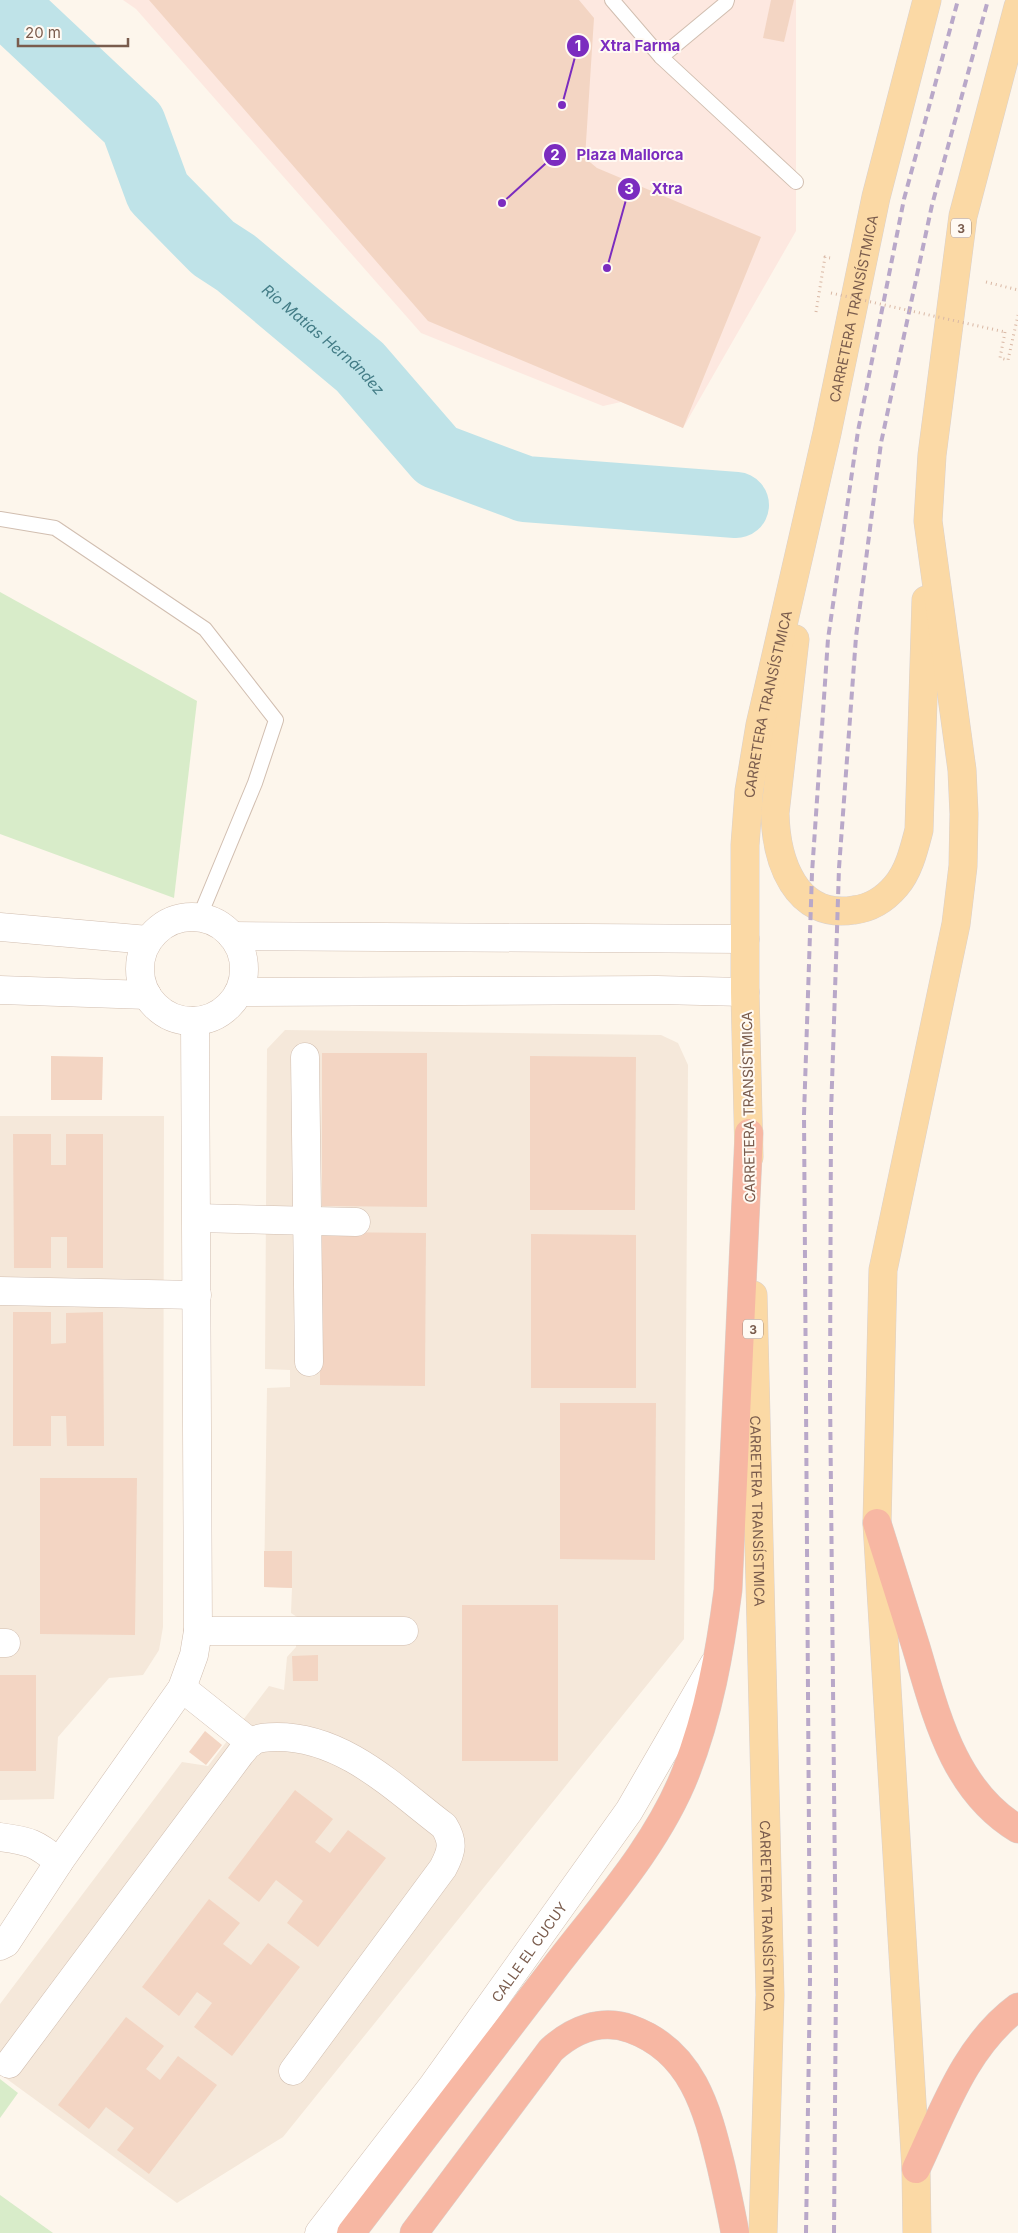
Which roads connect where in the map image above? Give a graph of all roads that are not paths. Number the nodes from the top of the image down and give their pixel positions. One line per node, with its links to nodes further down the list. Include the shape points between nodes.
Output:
1 (612, 0): 5 (lane)
2 (727, 0): 5 (lane)
3 (928, 0): 7 (main road, CARRETERA TRANSÍSTMICA / 3, via 876,197 828,433)
4 (1018, 6): 9 (main road, 3, via 963,216 932,454)
5 (661, 57): 6 (lane)
6 (796, 182)
7 (810, 503): 9 (main road, via 775,813 776,831 787,875 800,893 815,906 845,912 863,909 883,900 897,886 914,852 919,830); 13 (main road, CARRETERA TRANSÍSTMICA / 3, via 760,725 749,791 745,845)
8 (0, 519): 10 (lane, via 55,528 204,629 276,720 255,783)
9 (928, 521): 28 (main road, 3, via 962,770 963,866 952,942 883,1270)
10 (199, 918): 12 (street, via 217,924); 14 (street, via 180,919 162,926)
11 (0, 927): 14 (street)
12 (232, 936): 13 (street); 16 (street, via 244,963 244,978)
13 (745, 939): 17 (main road, CARRETERA TRANSÍSTMICA / 3)
14 (148, 940): 18 (street, via 141,958 140,977)
15 (0, 990): 18 (street)
16 (239, 992): 17 (street); 19 (street, via 228,1007 213,1017)
17 (745, 992): 21 (main road, CARRETERA TRANSÍSTMICA / 3)
18 (146, 995): 19 (street, via 159,1009 176,1019)
19 (195, 1021): 22 (street)
20 (305, 1057): 23 (street)
21 (749, 1133): 31 (highway, via 732,1541); 46 (main road, CARRETERA TRANSÍSTMICA / 3, via 770,1995)
22 (197, 1218): 23 (street); 26 (street)
23 (308, 1221): 24 (street); 27 (street)
24 (356, 1222)
25 (0, 1291): 26 (street)
26 (197, 1295): 29 (street)
27 (308, 1362)
28 (877, 1523): 34 (highway, via 951,1752 973,1789 991,1809); 41 (main road, 3)
29 (198, 1631): 30 (street); 32 (street, via 194,1655)
30 (404, 1631)
31 (718, 1657): 42 (street, CALLE EL CUCUY, via 629,1811 434,2084); 43 (highway, via 704,1718 686,1773 648,1842)
32 (182, 1688): 33 (street); 36 (street)
33 (251, 1743): 39 (street); 40 (street, via 259,1739 291,1737 343,1752 444,1826 450,1836 449,1857 443,1868)
34 (1018, 1829)
35 (0, 1837): 36 (street, via 26,1840)
36 (59, 1862): 37 (street, via 6,1943)
37 (0, 1946)
38 (1018, 2007): 41 (highway, via 980,2044 963,2069)
39 (9, 2064)
40 (293, 2071)
41 (916, 2170): 47 (main road, 3)
42 (318, 2233)
43 (351, 2233)
44 (414, 2233): 45 (highway, via 550,2050 571,2033 606,2025 622,2026 646,2036 674,2056 697,2088 715,2141)
45 (735, 2233)
46 (763, 2233)
47 (917, 2233)

